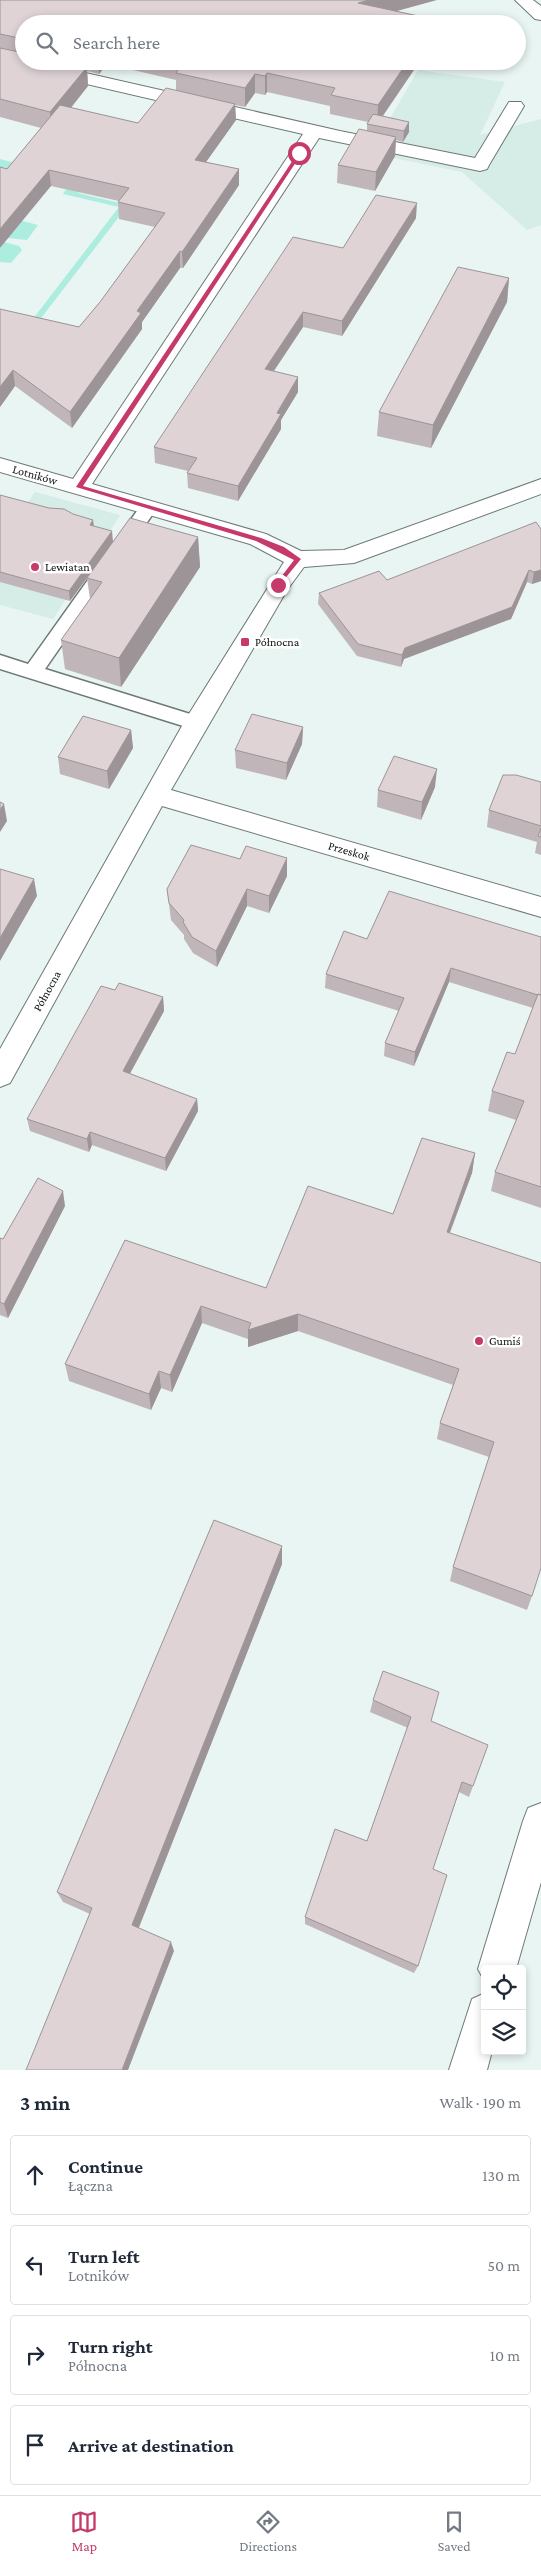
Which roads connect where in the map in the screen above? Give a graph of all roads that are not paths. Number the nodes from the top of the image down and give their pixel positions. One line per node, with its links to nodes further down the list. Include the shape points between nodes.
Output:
1 (523, 0): 2 (street)
2 (541, 15)
3 (0, 59): 4 (street)
4 (15, 62)
5 (48, 70): 7 (street)
6 (515, 106): 7 (street, via 480,165)
7 (314, 131): 10 (street)
8 (0, 464): 10 (street, Lotników)
9 (541, 486): 12 (street, via 346,558)
10 (79, 487): 11 (street, Lotników)
11 (148, 508): 12 (street, Lotników, via 258,540); 14 (lane)
12 (298, 559): 15 (street, Północna, via 278,585)
13 (0, 662): 14 (lane)
14 (34, 672): 15 (lane)
15 (196, 723): 16 (street, Północna)
16 (156, 795): 17 (street, Przeskok); 18 (street, Północna)
17 (541, 907)
18 (0, 1076)
19 (541, 1821): 20 (street)
20 (498, 1965)
21 (481, 2026): 22 (street)
22 (468, 2070)

